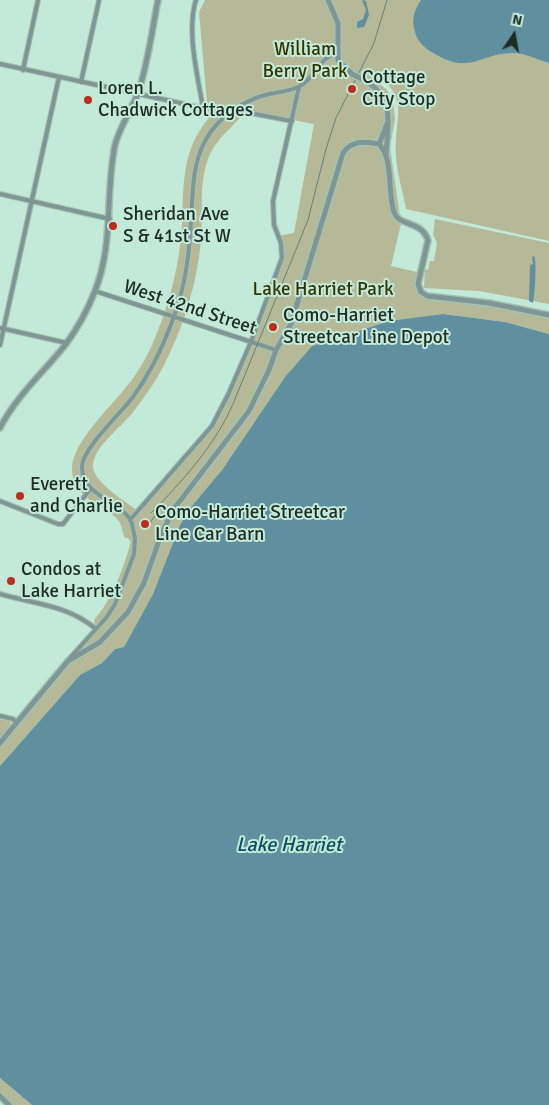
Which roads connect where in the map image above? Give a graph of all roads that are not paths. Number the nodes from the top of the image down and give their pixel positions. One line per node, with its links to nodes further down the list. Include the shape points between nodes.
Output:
1 (38, 0): 8 (street)
2 (99, 0): 10 (street)
3 (158, 0): 12 (street)
4 (196, 0): 13 (street, via 194,50)
5 (328, 0): 6 (street, via 338,22)
6 (337, 53): 11 (street, via 327,56); 16 (street, bridge, via 341,65 376,88 384,98)
7 (0, 64): 8 (street)
8 (23, 70): 9 (street)
9 (59, 77): 10 (street); 20 (street)
10 (80, 82): 12 (street)
11 (299, 87): 14 (street, via 265,95); 15 (street)
12 (138, 94): 13 (street); 21 (street, via 115,145)
13 (203, 108): 14 (street)
14 (231, 111): 15 (street); 24 (street, via 206,140 194,176 188,259)
15 (292, 121): 26 (street, via 272,201 282,258)
16 (388, 122): 17 (street); 18 (street)
17 (379, 144): 18 (street); 29 (street, via 358,142 343,153 293,318)
18 (386, 160): 23 (street, via 393,211 402,222 419,227 428,240 418,284 423,294)
19 (0, 194): 20 (street)
20 (32, 201): 21 (street); 25 (street)
21 (110, 219): 22 (street)
22 (95, 291): 24 (street, West 42nd Street); 27 (street)
23 (549, 315)
24 (174, 317): 26 (street, West 42nd Street); 31 (street, via 144,380 84,458 83,473)
25 (2, 328): 27 (street); 28 (street)
26 (251, 342): 29 (street, West 42nd Street); 33 (street, via 212,426)
27 (67, 343): 30 (street, via 8,412)
28 (0, 345)
29 (276, 350): 36 (street, via 248,411 173,510 144,583 128,612 107,636)
30 (0, 428)
31 (91, 488): 32 (street, via 63,524); 33 (street)
32 (0, 501)
33 (131, 522): 35 (street, bridge, via 136,546 119,596)
34 (0, 596): 35 (street, via 58,608)
35 (96, 629): 36 (street)
36 (68, 661): 38 (street)
37 (0, 716): 38 (street)
38 (17, 723): 39 (street)
39 (0, 743)
40 (0, 1096): 41 (street)
41 (9, 1105)

